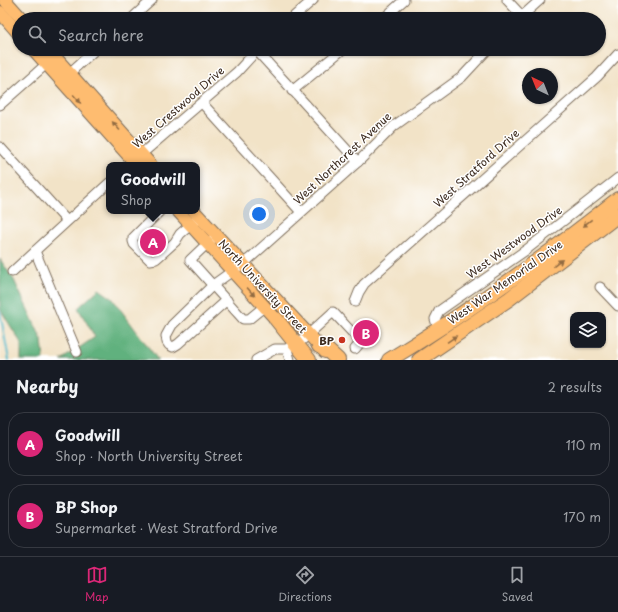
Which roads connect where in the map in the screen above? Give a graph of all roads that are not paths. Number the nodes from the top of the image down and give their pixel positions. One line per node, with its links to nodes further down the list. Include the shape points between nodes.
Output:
1 (5, 0): 8 (main road)
2 (152, 0): 9 (street)
3 (313, 0): 10 (street)
4 (404, 0): 11 (street)
5 (507, 0): 12 (street)
6 (540, 0): 13 (street)
7 (0, 12): 14 (main road)
8 (16, 12)
9 (139, 12)
10 (299, 12)
11 (391, 12)
12 (516, 12)
13 (527, 12)
14 (12, 26)
15 (618, 54): 46 (street, West Stratford Drive, via 597,77 364,284)
16 (88, 56): 22 (street)
17 (252, 56): 24 (street, West Crestwood Drive)
18 (263, 56): 23 (street)
19 (334, 56): 23 (street)
20 (482, 56): 28 (street, West Northcrest Avenue, via 462,77 394,126)
21 (50, 57): 22 (main road); 25 (street)
22 (65, 77): 27 (main road)
23 (292, 90): 28 (street)
24 (202, 103): 27 (street, West Crestwood Drive); 32 (street)
25 (0, 104)
26 (0, 147): 37 (street)
27 (135, 161)
28 (358, 162): 32 (street, West Northcrest Avenue)
29 (618, 178): 50 (street, West Westwood Drive, via 526,250 439,311 435,318)
30 (106, 186): 37 (street)
31 (618, 199): 50 (highway, West War Memorial Drive, one-way to 50, via 542,257)
32 (301, 212): 40 (street, West Northcrest Avenue)
33 (157, 214): 36 (street, via 133,238 134,244 150,260 156,259 175,242)
34 (185, 214): 36 (main road, North University Street)
35 (618, 215): 64 (highway, West War Memorial Drive, one-way to 35, via 509,299)
36 (195, 218): 38 (main road, North University Street)
37 (67, 221): 39 (street)
38 (212, 240): 40 (main road, North University Street); 41 (main road, North University Street); 43 (street, via 190,260)
39 (35, 251): 42 (street); 55 (street)
40 (243, 264): 41 (street, West Northcrest Avenue); 51 (main road, North University Street)
41 (232, 270): 43 (street, West Northcrest Avenue); 47 (main road, North University Street, one-way to 47)
42 (12, 272)
43 (213, 285): 45 (street); 45 (street, West Northcrest Avenue, via 172,325 166,336 167,342 173,347 178,344)
44 (600, 287): 48 (street)
45 (227, 300): 47 (street, via 243,319 249,319)
46 (355, 302)
47 (264, 306): 49 (main road, North University Street)
48 (618, 306)
49 (276, 319): 52 (highway)
50 (438, 328): 62 (highway); 63 (highway, West War Memorial Drive)
51 (308, 334): 52 (street); 53 (main road, North University Street); 54 (street, via 333,312 361,342)
52 (294, 344): 56 (street, via 275,349); 57 (street); 58 (highway); 59 (main road, North University Street)
53 (319, 346): 60 (main road, North University Street); 61 (highway)
54 (355, 349)
55 (77, 352)
56 (256, 360)
57 (290, 360)
58 (309, 360)
59 (313, 360)
60 (333, 360)
61 (338, 360)
62 (380, 360)
63 (389, 360)
64 (419, 360)

